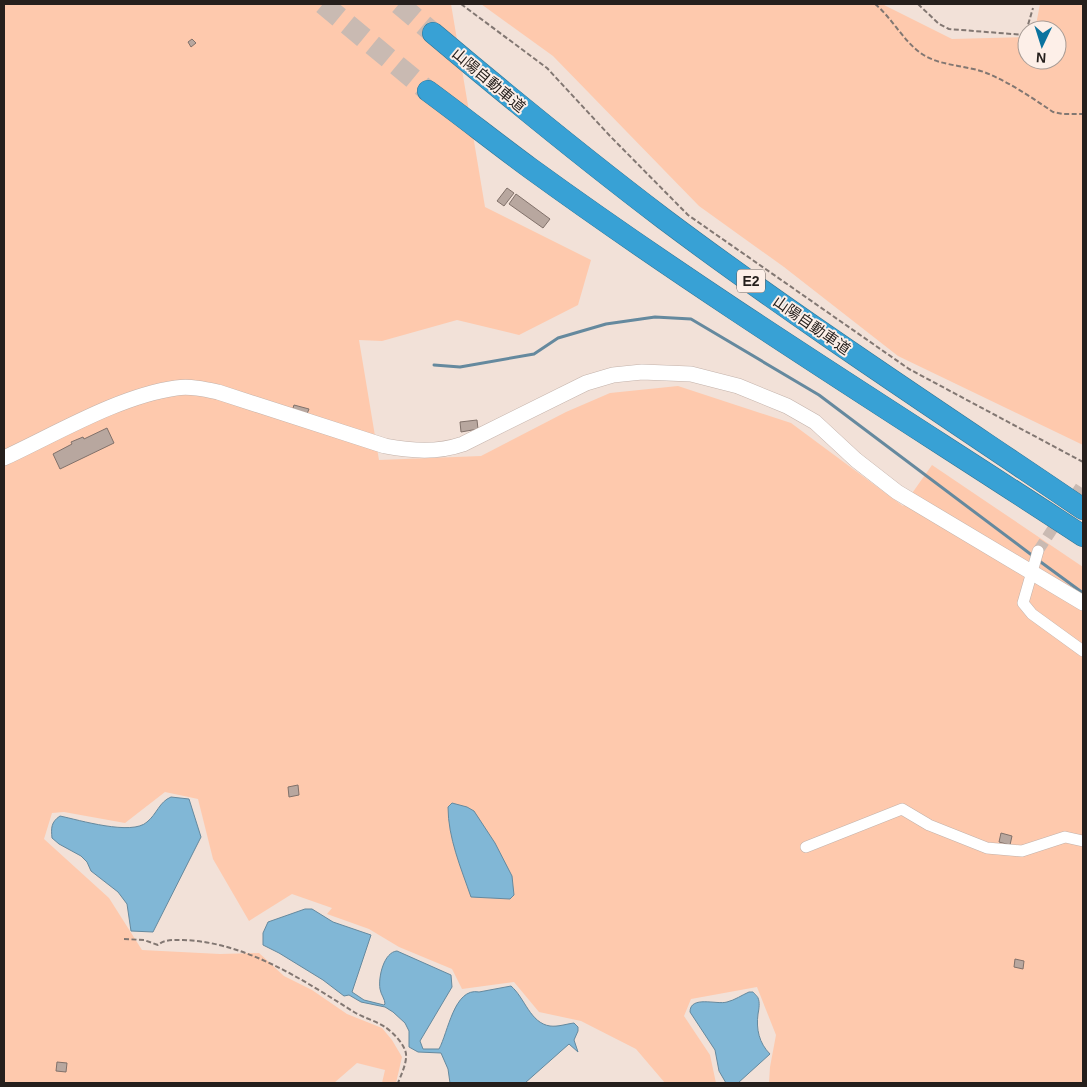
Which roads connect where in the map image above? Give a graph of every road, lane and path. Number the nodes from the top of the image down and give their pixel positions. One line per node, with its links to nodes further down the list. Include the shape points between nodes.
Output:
1 (461, 4): 9 (path, via 547,68 688,215 909,369)
2 (875, 4): 7 (path, via 922,54 1001,80 1053,112)
3 (918, 4): 4 (path, via 949,29 1025,35)
4 (1033, 8)
5 (433, 33): 10 (highway, 山陽自動車道 / E2, via 664,219 794,313)
6 (428, 91): 11 (highway, 山陽自動車道 / E2, via 530,168 783,342)
7 (1083, 114)
8 (4, 458): 13 (street, via 138,396 178,388 198,388 237,397 385,446 429,450 450,449 463,444 586,383 613,375 642,372 691,374 738,386 787,406 815,422 897,492)
9 (1083, 462)
10 (1083, 509)
11 (1083, 536)
12 (1038, 551): 13 (street)
13 (1031, 572): 14 (street); 15 (street, via 1024,603 1032,614)
14 (1083, 604)
15 (1083, 651)
16 (1083, 841): 17 (street, via 1065,838 1022,850 987,848 929,825 902,809)
17 (806, 847)
18 (124, 939): 19 (path, via 158,945 162,941 196,940 235,949 314,987 386,1027 401,1043 406,1054)
19 (398, 1083)

